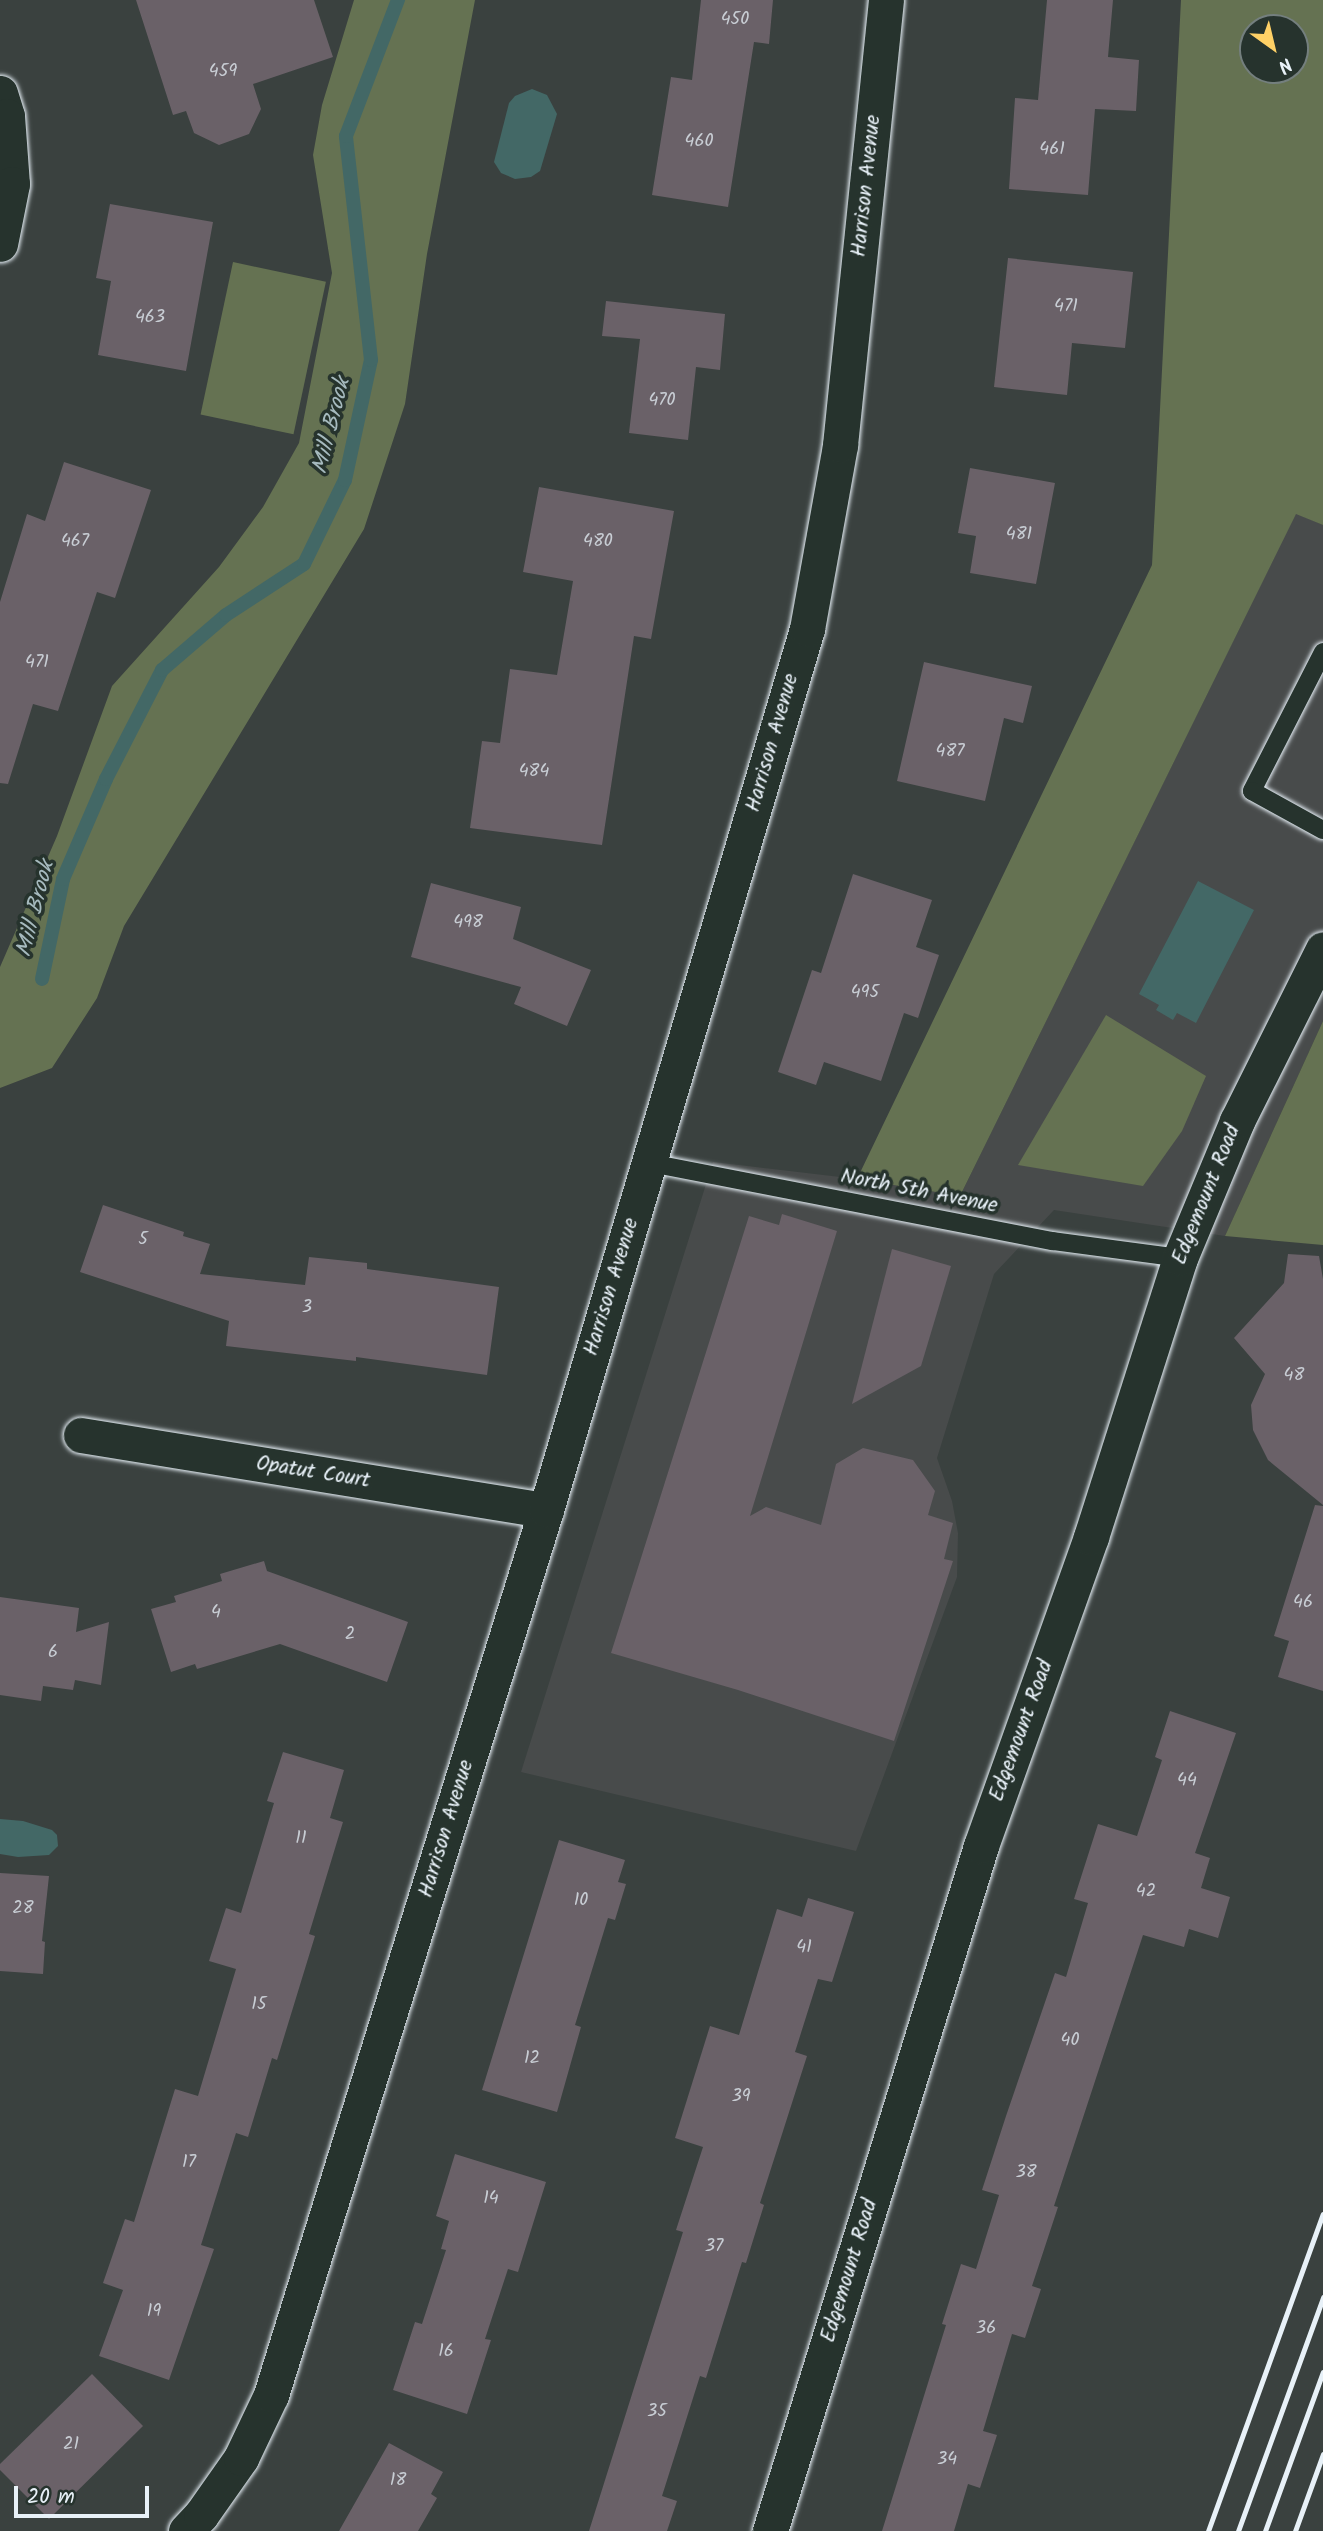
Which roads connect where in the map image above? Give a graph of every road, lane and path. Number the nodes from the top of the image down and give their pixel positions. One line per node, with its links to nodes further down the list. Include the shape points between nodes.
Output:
1 (887, 0): 7 (street, Harrison Avenue, via 840,445 807,629)
2 (0, 93): 3 (street, via 7,116 12,184)
3 (0, 244)
4 (1323, 652): 5 (lane, via 1252,791)
5 (1323, 830)
6 (1323, 949): 8 (street, Edgemount Road, via 1237,1121)
7 (650, 1163): 8 (lane, North 5th Avenue, via 1053,1241); 10 (street, Harrison Avenue)
8 (1180, 1258): 12 (street, Edgemount Road, via 1090,1537 981,1846)
9 (81, 1435): 10 (street, Opatut Court)
10 (546, 1510): 11 (street, Harrison Avenue, via 271,2395 241,2458)
11 (186, 2531)
12 (770, 2531)

